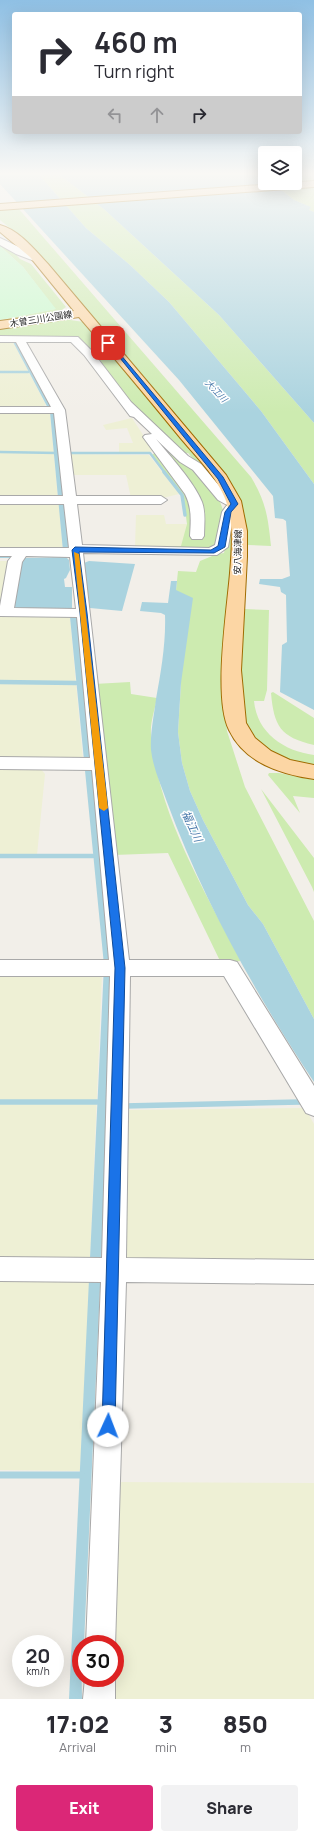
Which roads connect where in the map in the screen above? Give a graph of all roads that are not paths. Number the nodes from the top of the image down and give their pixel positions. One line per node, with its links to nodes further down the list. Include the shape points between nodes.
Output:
1 (25, 254): 3 (street)
2 (32, 254): 3 (main road, 安八海津線)
3 (36, 259): 4 (main road, 安八海津線)
4 (82, 313): 5 (main road, 木曽三川公園線); 14 (main road, 安八海津線, via 221,478)
5 (0, 325)
6 (0, 339): 7 (street)
7 (19, 339): 8 (street, via 74,339); 10 (street)
8 (128, 405): 14 (street, via 184,459 197,467 222,497); 15 (street, via 196,503)
9 (0, 410): 10 (street)
10 (54, 410): 12 (street)
11 (0, 500): 12 (street)
12 (65, 500): 13 (street); 16 (street)
13 (161, 500)
14 (234, 504): 16 (street, via 228,512 221,547 212,552); 23 (main road, 安八海津線, via 240,548 231,687 234,714 240,733 255,751 278,764)
15 (197, 536)
16 (76, 551): 18 (street); 20 (street)
17 (0, 552): 18 (street)
18 (19, 556): 19 (street)
19 (3, 612): 20 (street)
20 (76, 613): 22 (street)
21 (0, 763): 22 (street)
22 (92, 763): 25 (street)
23 (314, 772)
24 (0, 968): 25 (street)
25 (112, 968): 26 (street, via 230,968); 28 (street)
26 (314, 1106)
27 (0, 1269): 28 (street)
28 (102, 1270): 29 (street); 30 (street)
29 (314, 1272)
30 (101, 1635)
31 (100, 1687): 32 (street)
32 (99, 1699)

